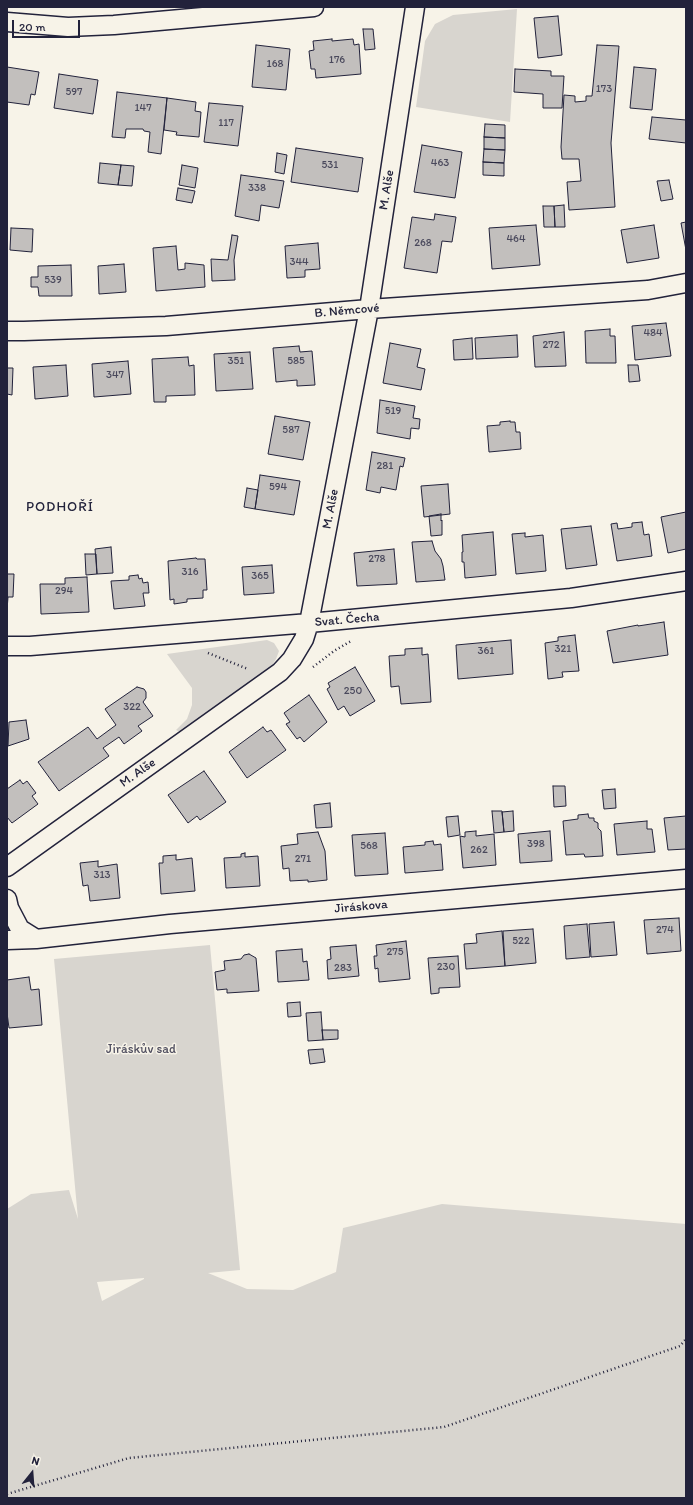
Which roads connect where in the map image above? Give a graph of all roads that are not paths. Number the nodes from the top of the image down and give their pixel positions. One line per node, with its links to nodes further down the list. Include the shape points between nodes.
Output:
1 (314, 7): 3 (street, via 114,25 68,27)
2 (415, 7): 5 (street, M. Alše)
3 (7, 22)
4 (686, 283): 5 (street, B. Němcové, via 648,290)
5 (369, 309): 6 (street, B. Němcové, via 166,326); 8 (street, M. Alše)
6 (7, 331)
7 (686, 580): 8 (street, Svat. Čecha, via 571,598)
8 (309, 623): 9 (street, Svat. Čecha); 10 (street, M. Alše, via 299,648 280,672)
9 (7, 646)
10 (7, 867)
11 (686, 879): 13 (street, Jiráskova, via 170,924)
12 (7, 899): 13 (street, via 20,929)
13 (36, 939): 14 (street, Jiráskova)
14 (7, 940)

